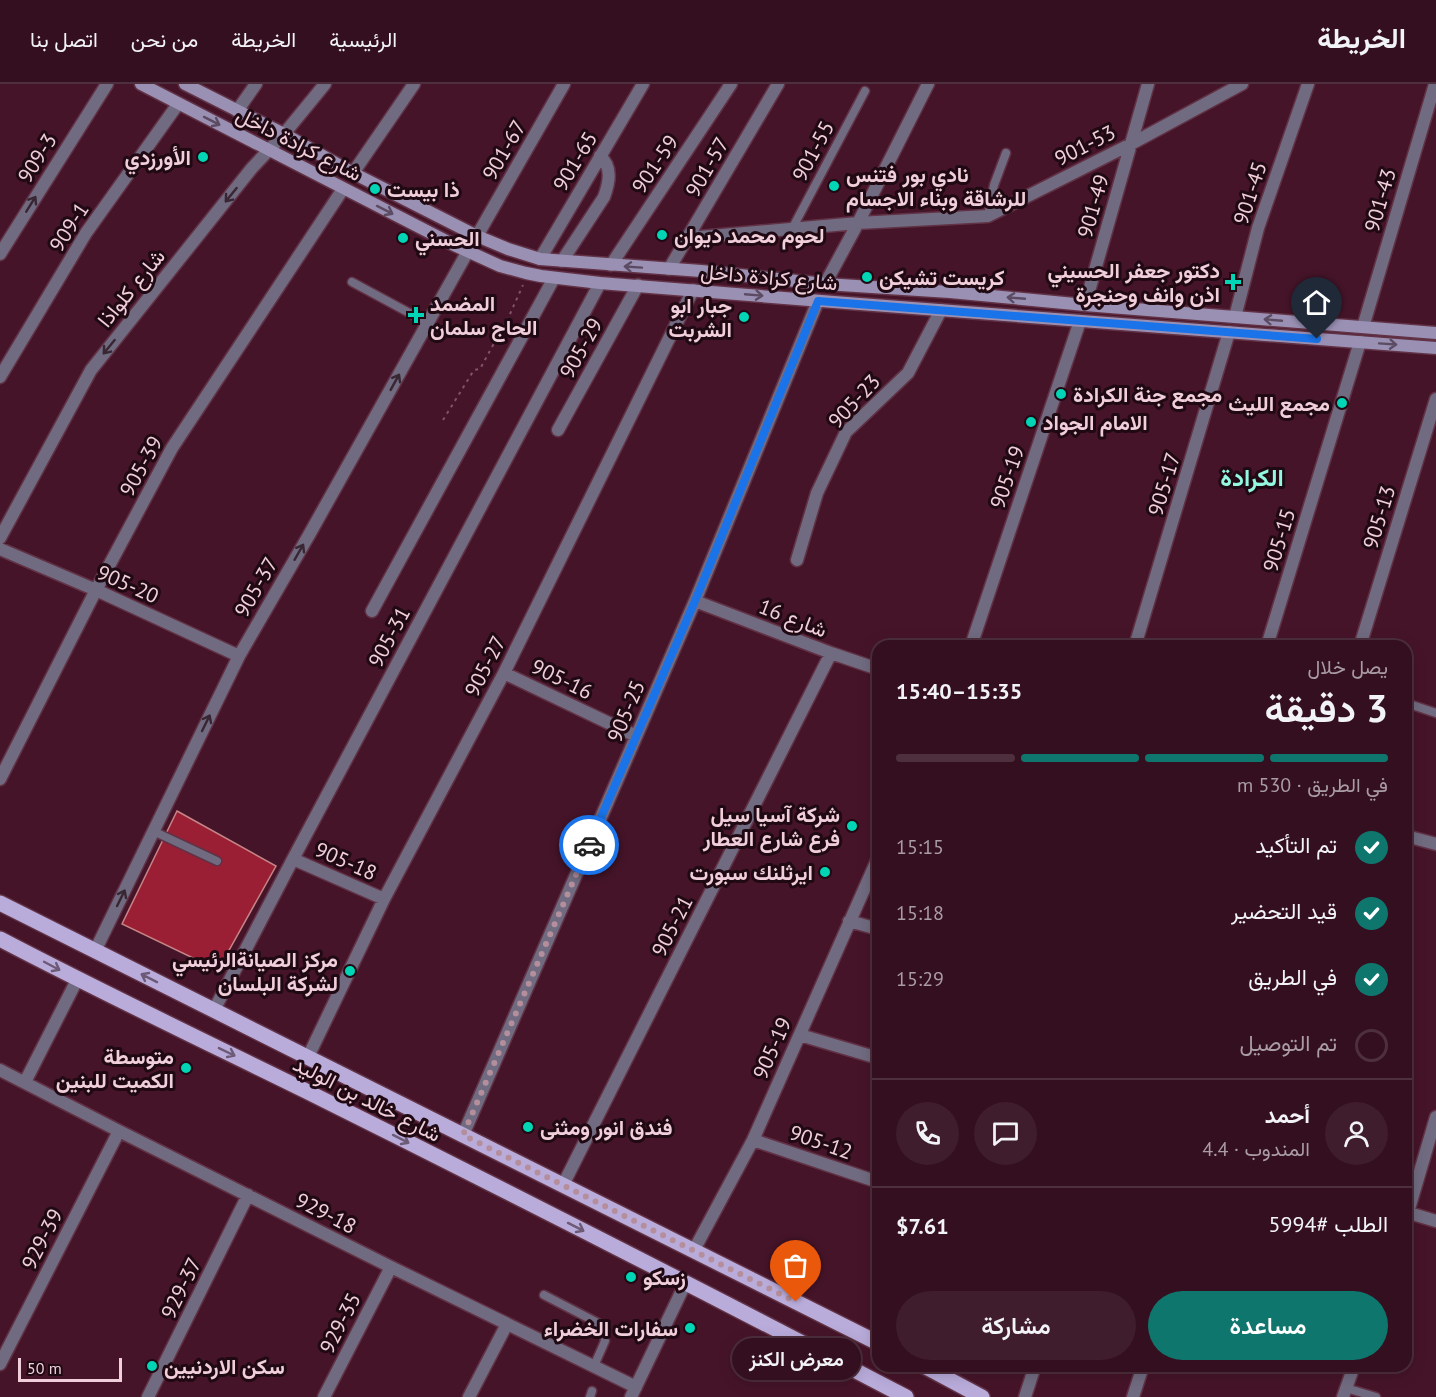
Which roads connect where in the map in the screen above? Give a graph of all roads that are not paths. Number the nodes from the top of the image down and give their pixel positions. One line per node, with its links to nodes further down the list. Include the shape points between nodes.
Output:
1 (107, 84): 32 (street, 909-3, one-way to 1)
2 (141, 84): 17 (main road, شارع كرادة داخل)
3 (255, 84): 18 (street)
4 (325, 84): 19 (street, شارع كلواذا)
5 (414, 84): 24 (street)
6 (564, 84): 29 (street, 901-67)
7 (643, 84): 23 (street, 901-65)
8 (731, 84): 35 (street, 901-59)
9 (778, 84): 30 (street, 901-57)
10 (928, 84): 27 (street)
11 (1148, 84): 20 (street, 901-49)
12 (1308, 84): 46 (street, 901-45, via 1258,228)
13 (1435, 84): 49 (street, 901-43)
14 (189, 85): 18 (main road, شارع كرادة داخل)
15 (1237, 86): 20 (street, 901-53)
16 (865, 91): 28 (lane, 901-55)
17 (178, 104): 21 (main road, شارع كرادة داخل, one-way to 21); 54 (street, 909-1, via 86,233)
18 (237, 111): 19 (main road, شارع كرادة داخل)
19 (284, 134): 21 (street, شارع كلواذا); 24 (main road, شارع كرادة داخل)
20 (1131, 144): 26 (street, 901-53); 44 (street, 901-49)
21 (269, 151): 25 (main road, شارع كرادة داخل); 57 (street, شارع كلواذا, one-way to 57, via 91,370)
22 (1006, 153): 26 (lane)
23 (600, 156): 33 (street, 901-65); 34 (street, via 608,167 607,189)
24 (353, 173): 29 (main road, شارع كرادة داخل)
25 (343, 189): 31 (main road, شارع كرادة داخل, one-way to 31); 60 (street, 905-39, via 172,448)
26 (987, 216): 27 (street, 901-53)
27 (858, 223): 28 (street, 901-53); 40 (street)
28 (792, 229): 30 (street, 901-53)
29 (477, 236): 33 (main road, شارع كرادة داخل)
30 (688, 238): 36 (street, 901-57)
31 (468, 251): 37 (main road, شارع كرادة داخل, via 500,266); 48 (street, 905-37)
32 (0, 254)
33 (540, 259): 34 (main road, شارع كرادة داخل)
34 (562, 261): 35 (main road, شارع كرادة داخل)
35 (611, 265): 36 (main road, شارع كرادة داخل, one-way to 35)
36 (669, 269): 40 (main road, شارع كرادة داخل)
37 (554, 278): 39 (main road, شارع كرادة داخل); 62 (street, 905-31)
38 (352, 282): 48 (lane)
39 (600, 283): 41 (main road, شارع كرادة داخل); 78 (street, 905-31)
40 (825, 284): 44 (main road, شارع كرادة داخل, one-way to 40)
41 (638, 285): 42 (main road, شارع كرادة داخل); 56 (street, 905-29)
42 (693, 290): 43 (main road, شارع كرادة داخل, one-way to 43); 70 (street, 905-27)
43 (818, 301): 45 (main road, شارع كرادة داخل); 61 (street, 905-25)
44 (1085, 304): 46 (main road, شارع كرادة داخل)
45 (941, 310): 47 (main road, شارع كرادة داخل); 59 (street, 905-23, via 908,373 846,432 817,493)
46 (1235, 317): 49 (main road, شارع كرادة داخل, one-way to 46)
47 (1080, 321): 50 (main road, شارع كرادة داخل); 63 (street, 905-19)
48 (428, 323): 68 (street, 905-37, one-way to 48)
49 (1363, 327): 51 (main road, شارع كرادة داخل)
50 (1229, 332): 52 (main road, شارع كرادة داخل); 64 (street, 905-17)
51 (1436, 333)
52 (1360, 342): 53 (main road, شارع كرادة داخل, one-way to 53); 65 (street, 905-15)
53 (1436, 348)
54 (0, 377)
55 (1436, 399): 66 (street, 905-13)
56 (558, 430)
57 (0, 538)
58 (0, 549): 60 (street, 905-20)
59 (797, 560)
60 (96, 590): 68 (street, 905-20); 74 (street, 905-39)
61 (695, 601): 67 (street, شارع 16); 73 (street, 905-25)
62 (372, 611)
63 (973, 640)
64 (1137, 640)
65 (1269, 640)
66 (1362, 640)
67 (831, 653): 69 (street, شارع 16); 99 (street, 905-21)
68 (238, 656): 75 (street, 905-37, one-way to 68)
69 (872, 667)
70 (504, 673): 73 (street, 905-16); 81 (street, 905-27)
71 (1412, 705): 72 (lane)
72 (1436, 713)
73 (636, 736): 96 (street, 905-25)
74 (0, 779)
75 (153, 831): 79 (lane); 86 (street, 905-37, one-way to 75)
76 (1412, 838): 77 (street)
77 (1436, 844)
78 (293, 859): 81 (street, 905-18); 88 (street, 905-31)
79 (217, 861)
80 (872, 871): 83 (street, 905-19)
81 (384, 899): 91 (street, 905-27)
82 (0, 903): 86 (main road, شارع خالد بن الوليد)
83 (849, 921): 84 (street); 89 (street, 905-19)
84 (872, 927)
85 (0, 939): 87 (main road, شارع خالد بن الوليد, one-way to 87)
86 (95, 951): 88 (main road, شارع خالد بن الوليد, one-way to 86)
87 (77, 980): 93 (street); 106 (main road, شارع خالد بن الوليد, one-way to 106)
88 (214, 1010): 91 (main road, شارع خالد بن الوليد)
89 (800, 1035): 90 (street); 97 (street, 905-19)
90 (872, 1056)
91 (308, 1057): 96 (main road, شارع خالد بن الوليد)
92 (0, 1070): 93 (street, 929-18)
93 (25, 1082): 95 (street, 929-18)
94 (1436, 1117): 101 (street)
95 (119, 1131): 100 (street, 929-18); 110 (street, 929-39)
96 (463, 1135): 99 (main road, شارع خالد بن الوليد)
97 (753, 1140): 98 (street, 905-12); 104 (street, 905-19)
98 (872, 1180)
99 (563, 1185): 104 (main road, شارع خالد بن الوليد)
100 (248, 1195): 105 (street, 929-18); 118 (street, 929-37)
101 (1412, 1195)
102 (1412, 1216): 103 (street)
103 (1436, 1221)
104 (694, 1250): 109 (main road, شارع خالد بن الوليد)
105 (391, 1267): 108 (street, 929-18); 119 (street, 929-35)
106 (686, 1282): 116 (street); 121 (main road, شارع خالد بن الوليد)
107 (544, 1295): 111 (lane, via 598,1323 605,1341)
108 (507, 1324): 111 (street, 929-18); 120 (street)
109 (872, 1340)
110 (0, 1364)
111 (594, 1366): 116 (street, 929-18)
112 (935, 1372): 122 (main road)
113 (1033, 1372): 123 (street)
114 (1141, 1372): 124 (street)
115 (1352, 1372): 117 (street)
116 (634, 1392)
117 (1345, 1392): 125 (lane)
118 (148, 1397)
119 (324, 1397)
120 (469, 1397)
121 (906, 1397)
122 (982, 1397)
123 (1025, 1397)
124 (1133, 1397)
125 (1376, 1397)

